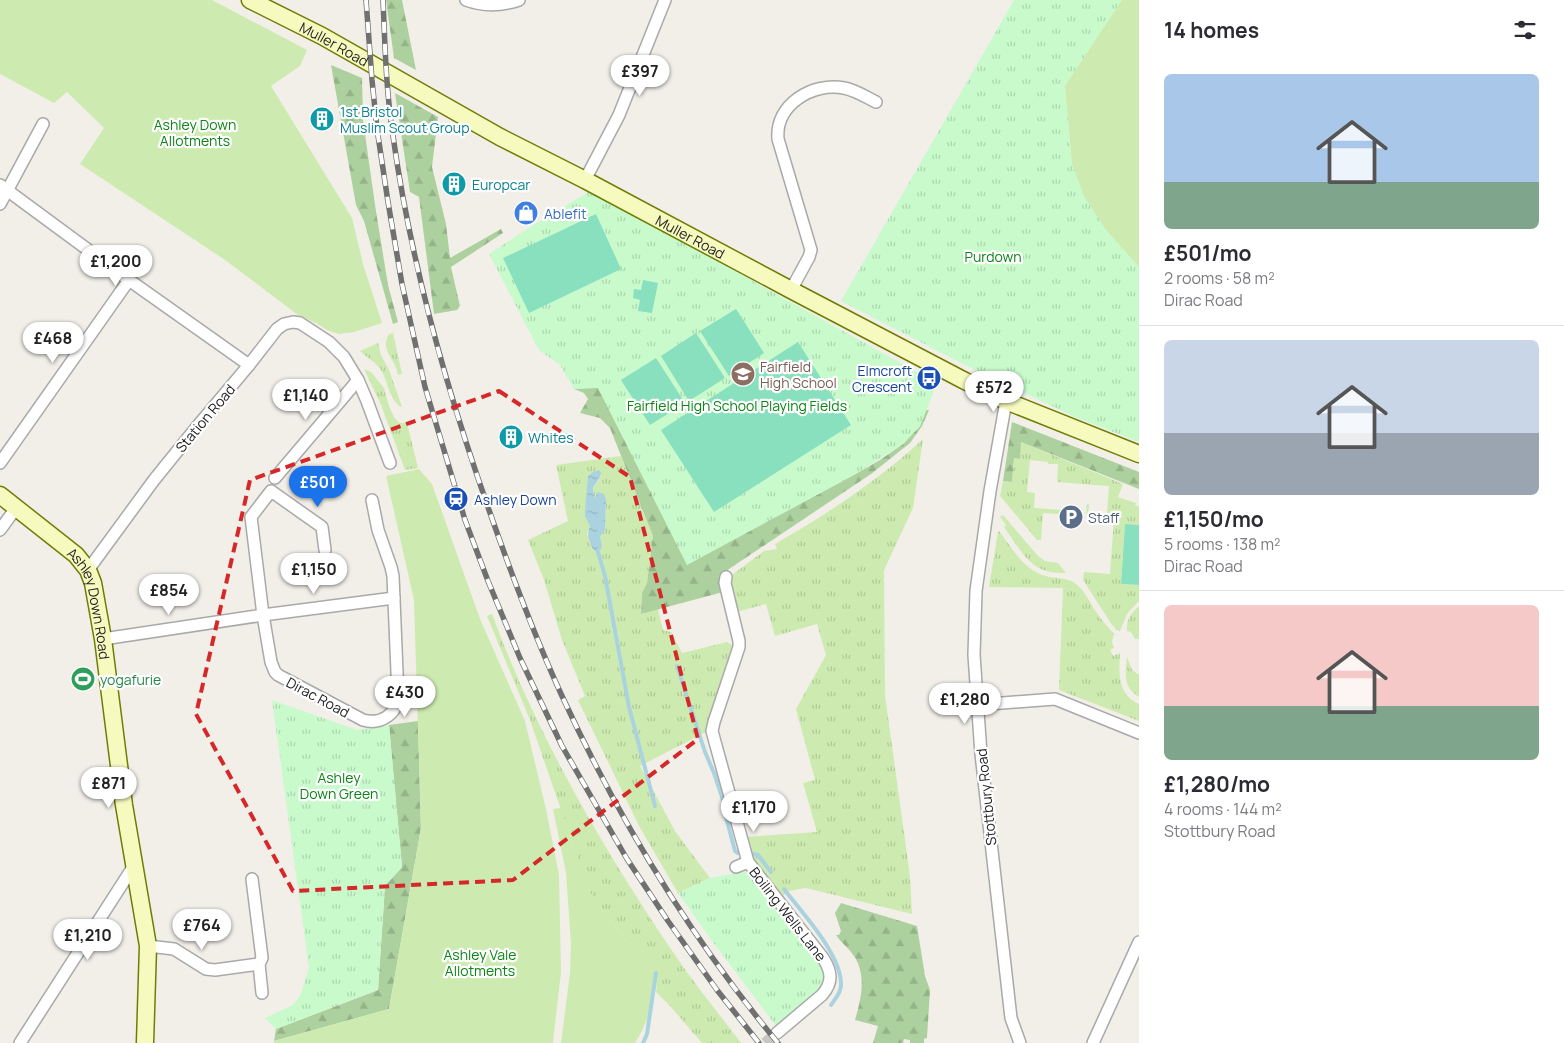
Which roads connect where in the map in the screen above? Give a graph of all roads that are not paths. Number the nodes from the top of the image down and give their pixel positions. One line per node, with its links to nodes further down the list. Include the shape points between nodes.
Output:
1 (250, 0): 7 (main road, Muller Road)
2 (466, 0): 3 (street, via 496,6)
3 (519, 0)
4 (665, 0): 7 (street, via 619,115)
5 (876, 102): 11 (street, via 844,88 816,89 796,99 782,114 778,140 811,250)
6 (43, 124): 8 (street)
7 (585, 180): 11 (main road, Muller Road)
8 (4, 188): 9 (street); 10 (street)
9 (0, 204)
10 (129, 280): 12 (street); 16 (street)
11 (790, 290): 14 (main road, Muller Road)
12 (249, 365): 13 (street, Station Road, via 277,328 300,322 329,342); 24 (street, Station Road, via 154,480)
13 (358, 380): 17 (street, Station Road); 18 (street)
14 (1006, 401): 15 (main road, Muller Road); 29 (street, Stottbury Road, via 976,591 974,655)
15 (1139, 454)
16 (0, 463)
17 (390, 463)
18 (275, 478)
19 (0, 495): 21 (main road, Ashley Down Road)
20 (372, 500): 26 (street, Dirac Road, via 391,567)
21 (16, 508): 22 (street); 24 (main road, Ashley Down Road, via 76,554)
22 (0, 530)
23 (325, 550): 27 (street, Dirac Road, via 322,527 271,491 251,517)
24 (88, 570): 28 (main road, Ashley Down Road)
25 (726, 577): 31 (street, Boiling Wells Lane, via 739,647 712,731)
26 (394, 598): 27 (street); 27 (street, Dirac Road, via 397,701 391,715 374,722 363,720 276,673)
27 (263, 615): 28 (street)
28 (103, 639): 32 (main road, Ashley Down Road, via 124,805)
29 (977, 705): 30 (street, via 1055,699); 42 (street, Stottbury Road, via 1011,1018)
30 (1139, 733)
31 (748, 862): 33 (street, Boiling Wells Lane); 39 (street, Boiling Wells Lane, via 823,958 830,973 828,988 822,995)
32 (135, 864): 36 (main road, Ashley Down Road); 40 (street)
33 (736, 867)
34 (252, 879): 37 (street, via 262,958)
35 (1139, 942): 43 (street)
36 (148, 946): 37 (street, via 174,949 206,969); 41 (main road, Ashley Down Road)
37 (259, 964): 38 (street)
38 (262, 993)
39 (777, 1033)
40 (20, 1043)
41 (145, 1043)
42 (1020, 1043)
43 (1093, 1043)

